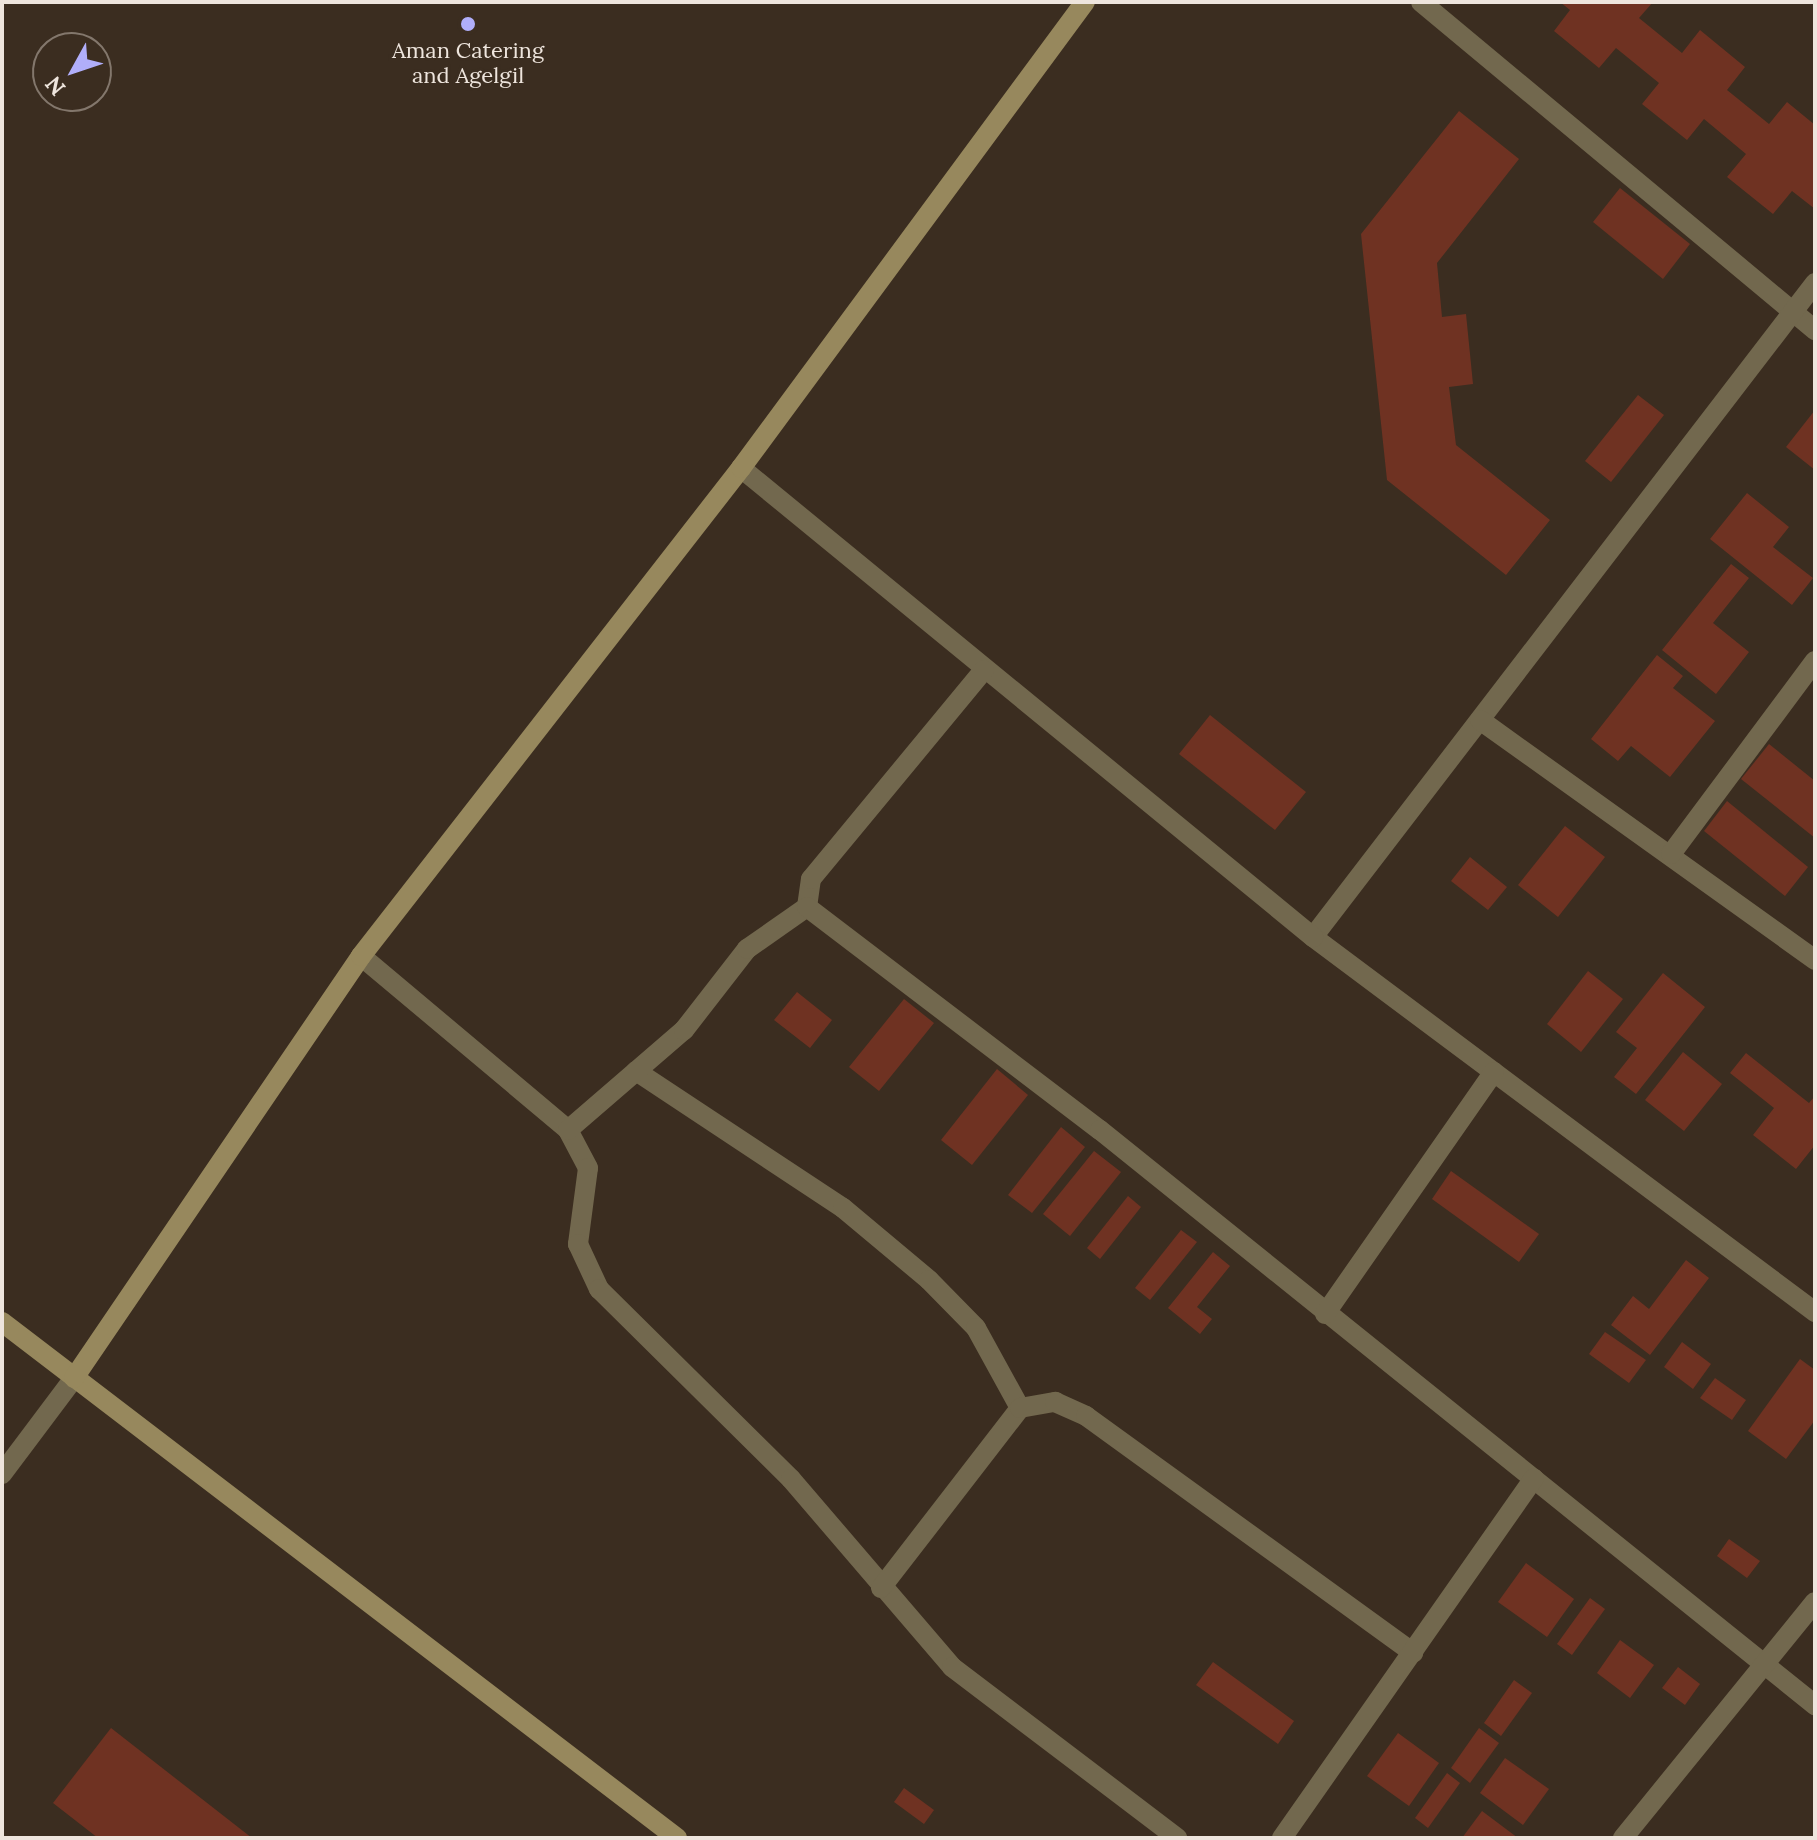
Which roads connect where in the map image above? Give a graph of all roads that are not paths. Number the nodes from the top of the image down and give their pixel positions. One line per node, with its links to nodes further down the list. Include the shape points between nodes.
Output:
1 (1085, 2): 6 (street)
2 (1421, 2): 4 (street)
3 (1815, 283): 4 (street)
4 (1791, 314): 5 (street); 9 (street)
5 (1815, 330)
6 (741, 468): 8 (street); 13 (street)
7 (1815, 661): 10 (street)
8 (984, 670): 11 (street, via 811,879); 12 (street)
9 (1480, 720): 10 (street); 12 (street)
10 (1671, 854): 14 (street)
11 (807, 907): 15 (street, via 747,949 684,1030); 19 (street, via 1100,1130)
12 (1313, 937): 16 (street)
13 (361, 956): 17 (street); 21 (street)
14 (1815, 960)
15 (636, 1071): 17 (street); 22 (street, via 843,1208 929,1280 976,1328)
16 (1494, 1072): 18 (street); 19 (street)
17 (568, 1130): 25 (street, via 588,1168 578,1244 599,1289 791,1479)
18 (1815, 1312)
19 (1325, 1314): 24 (street)
20 (2, 1322): 21 (street)
21 (74, 1378): 23 (street); 31 (street)
22 (1020, 1408): 25 (street); 27 (street, via 1055,1402 1086,1416)
23 (2, 1474)
24 (1534, 1478): 27 (street); 28 (street)
25 (881, 1588): 32 (street, via 952,1667)
26 (1815, 1602): 28 (street)
27 (1413, 1653): 33 (street)
28 (1765, 1665): 29 (street); 30 (street)
29 (1815, 1705)
30 (1633, 1835)
31 (677, 1838)
32 (1177, 1838)
33 (1282, 1838)

